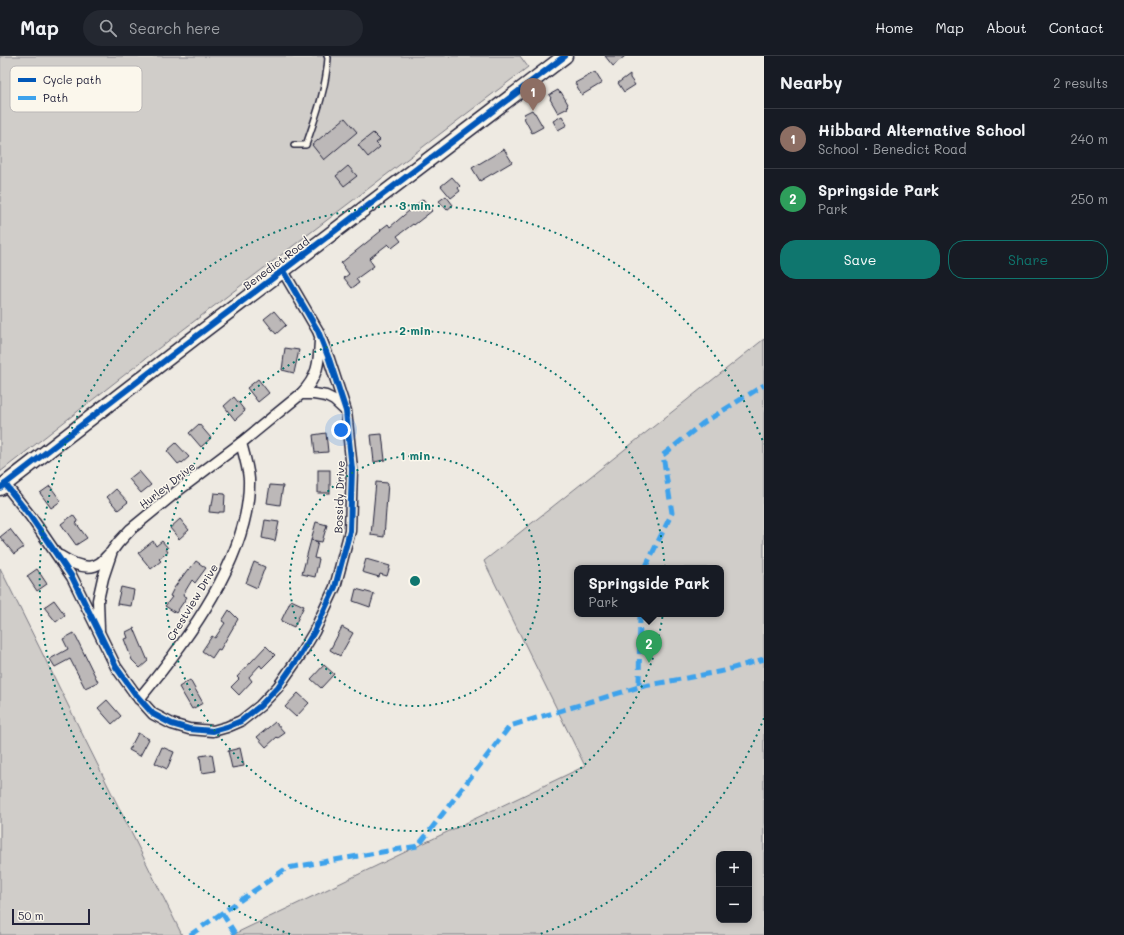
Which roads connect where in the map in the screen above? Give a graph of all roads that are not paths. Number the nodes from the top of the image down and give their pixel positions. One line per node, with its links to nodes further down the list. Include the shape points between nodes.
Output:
1 (564, 56): 4 (street, Benedict Road)
2 (328, 57): 3 (lane, via 324,84 306,145)
3 (294, 145)
4 (283, 271): 5 (street, Bossidy Drive); 9 (street, Benedict Road)
5 (320, 338): 6 (street, via 319,363 312,381); 7 (street, Bossidy Drive)
6 (301, 394): 7 (street, via 326,396); 8 (street)
7 (346, 411): 13 (street, Bossidy Drive, via 352,469 350,531 335,587 314,632 278,687 241,721 212,731 189,730 172,724 153,714)
8 (241, 443): 10 (street, Hurley Drive, via 131,529); 13 (street, Crestview Drive, via 249,478 246,513 234,553 219,584 187,636)
9 (2, 486): 11 (street, Bossidy Drive, via 31,517)
10 (112, 551): 11 (street, Hurley Drive, via 99,564 90,567 74,564); 12 (street, Hurley Drive, via 98,600)
11 (58, 555): 12 (street, Bossidy Drive)
12 (99, 635): 13 (street, Bossidy Drive, via 116,667)
13 (140, 699)

